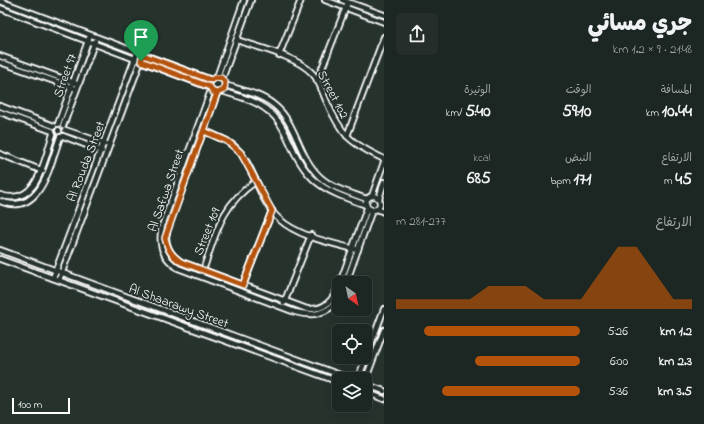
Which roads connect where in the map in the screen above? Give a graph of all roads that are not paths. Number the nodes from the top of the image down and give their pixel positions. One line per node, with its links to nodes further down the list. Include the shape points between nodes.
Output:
1 (244, 0): 25 (street)
2 (251, 0): 15 (street)
3 (301, 0): 20 (street)
4 (325, 0): 9 (street)
5 (342, 0): 7 (street)
6 (0, 1): 12 (street)
7 (348, 2): 9 (street); 10 (street)
8 (0, 8): 16 (street)
9 (345, 8): 11 (street); 28 (street)
10 (384, 16)
11 (384, 22)
12 (91, 35): 13 (street); 16 (street, Street 97)
13 (97, 37): 17 (street, Street 97); 18 (street)
14 (384, 37): 43 (street)
15 (236, 40): 20 (street, Street 102); 26 (street)
16 (88, 41): 17 (street); 29 (street, Street 97)
17 (94, 43): 22 (street); 31 (street, Street 97)
18 (137, 53): 19 (street); 22 (street, Al Rouda Street)
19 (143, 55): 23 (street, Al Rouda Street); 27 (street)
20 (279, 55): 28 (street, Street 102, via 305,67)
21 (0, 56): 29 (street)
22 (135, 58): 23 (street); 45 (street, Al Rouda Street)
23 (141, 61): 32 (street); 46 (street, Al Rouda Street)
24 (0, 62): 29 (street)
25 (217, 77): 26 (street); 27 (street)
26 (222, 79): 30 (street)
27 (211, 80): 32 (street)
28 (318, 80): 43 (street, Street 102, via 333,116)
29 (72, 84): 31 (street); 38 (street, Street 97)
30 (225, 85): 33 (street); 41 (street, via 273,104 283,114)
31 (78, 87): 37 (street, Street 97)
32 (210, 88): 34 (street); 39 (street, Al Safwa Street)
33 (222, 91): 34 (street); 44 (street, via 268,110 277,118)
34 (217, 93): 40 (street, Al Safwa Street)
35 (0, 106): 38 (street)
36 (0, 112): 38 (street)
37 (64, 128): 38 (street); 42 (street, Street 97); 45 (street)
38 (54, 129): 42 (street); 51 (street, Street 97)
39 (198, 129): 40 (street); 70 (street, Al Safwa Street, via 159,239 161,250 168,261 178,268)
40 (204, 131): 53 (street, via 238,149); 68 (street, Al Safwa Street, via 165,238 167,248 173,256 181,262)
41 (295, 135): 44 (street); 56 (street, via 311,167 320,177 331,185)
42 (61, 136): 47 (street); 52 (street)
43 (347, 136): 50 (street, Street 102, via 361,148)
44 (287, 138): 59 (street, via 301,166 316,183 328,191)
45 (104, 144): 46 (street); 47 (street, Al Rouda Street)
46 (109, 146): 48 (street, Al Rouda Street)
47 (101, 150): 48 (street); 67 (street, Al Rouda Street)
48 (107, 152): 69 (street, Al Rouda Street)
49 (0, 154): 51 (street)
50 (384, 160): 56 (street)
51 (41, 170): 52 (street); 55 (street, Street 97, via 29,192 16,198)
52 (47, 173): 57 (street, via 43,185 31,199 14,204)
53 (255, 182): 60 (street); 68 (street, Street 109, via 235,197 225,211)
54 (384, 182): 58 (street)
55 (0, 195)
56 (370, 198): 58 (street); 59 (street)
57 (0, 201)
58 (381, 202): 59 (street)
59 (370, 208): 61 (street); 63 (street); 65 (street)
60 (272, 211): 62 (street, via 289,226); 75 (street)
61 (384, 212)
62 (310, 236): 63 (street); 79 (street)
63 (352, 249): 65 (street); 71 (street)
64 (0, 250): 67 (street, Al Shaarawy Street)
65 (358, 250): 72 (street)
66 (0, 259): 73 (street, Al Shaarawy Street)
67 (55, 270): 69 (street, Al Shaarawy Street); 73 (street, Al Rouda Street)
68 (203, 270): 70 (street, Street 109); 75 (street, Al Safwa Street)
69 (61, 273): 74 (street, Al Rouda Street); 85 (street, Al Shaarawy Street)
70 (200, 276): 77 (street, Al Safwa Street)
71 (342, 276)
72 (349, 276)
73 (53, 278): 74 (street, Al Shaarawy Street)
74 (59, 280): 88 (street, Al Shaarawy Street)
75 (242, 284): 76 (street, Al Safwa Street); 77 (street)
76 (252, 288): 78 (street); 79 (street, Al Safwa Street)
77 (239, 291): 78 (street, Al Safwa Street)
78 (250, 295): 82 (street, Al Safwa Street)
79 (285, 300): 80 (street, Al Safwa Street, via 307,309 322,308); 82 (street)
80 (332, 303)
81 (332, 304): 82 (street, Al Safwa Street, via 325,312 315,315 306,315)
82 (282, 307)
83 (384, 309): 86 (street)
84 (384, 330): 87 (street)
85 (332, 372)
86 (361, 372)
87 (368, 372)
88 (332, 379)
89 (372, 387): 90 (street)
90 (384, 391)
91 (372, 395): 92 (street)
92 (384, 399)

